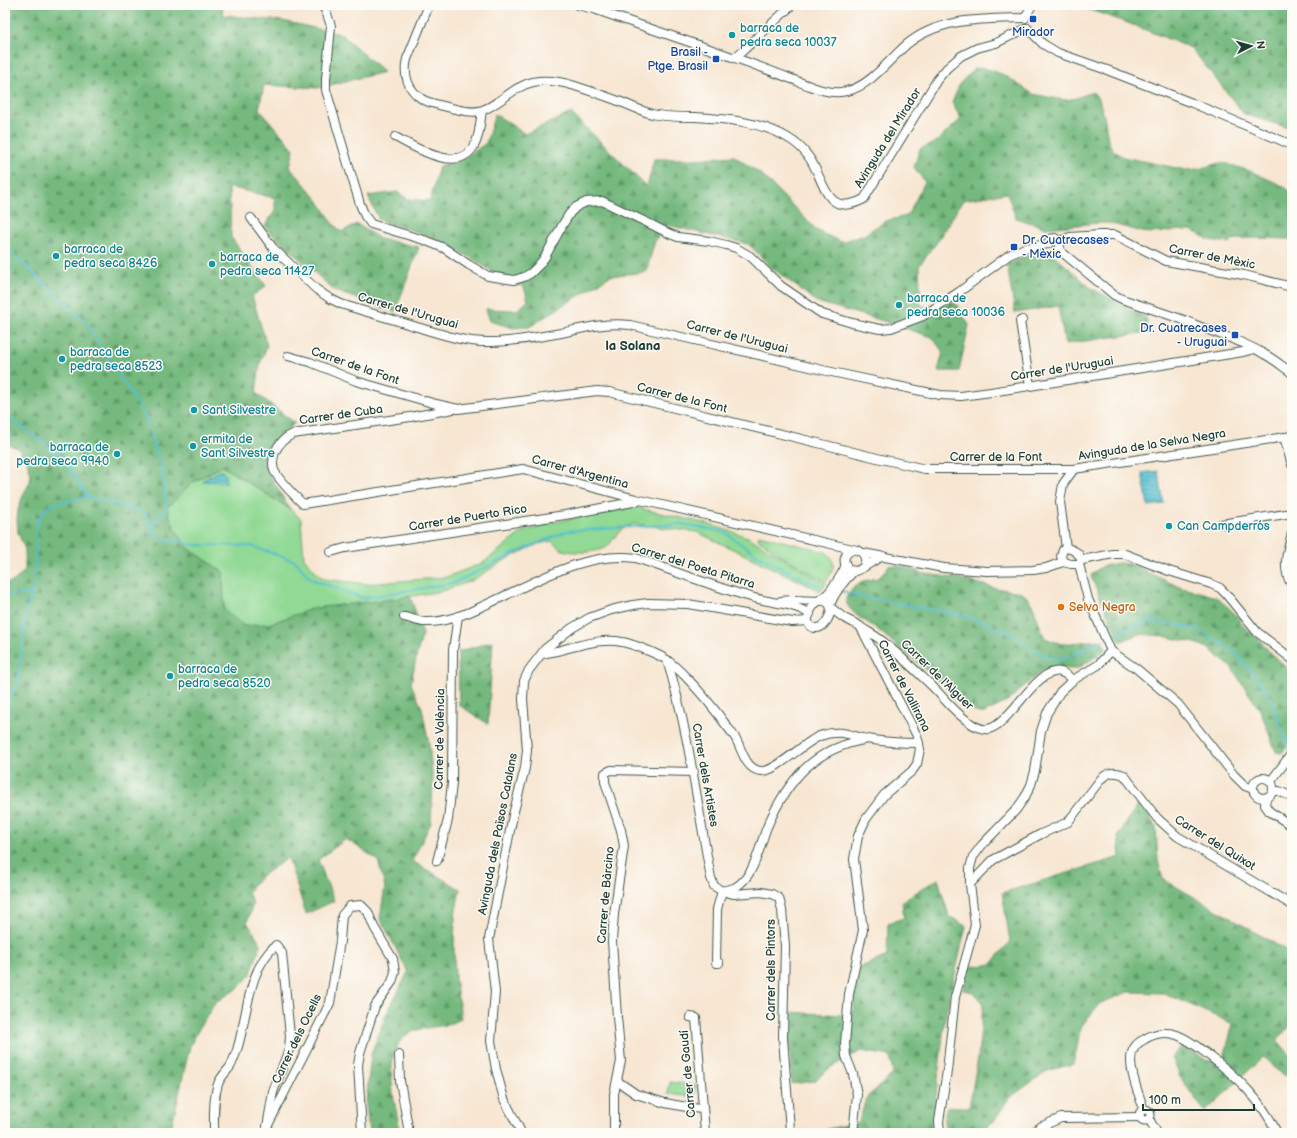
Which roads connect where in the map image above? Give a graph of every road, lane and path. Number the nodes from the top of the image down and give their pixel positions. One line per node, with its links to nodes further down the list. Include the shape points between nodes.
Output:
1 (321, 5): 14 (street, via 331,26 326,90 365,216 371,224 444,248 488,276 514,280 531,273 545,257 570,213 586,202 602,201 670,234 736,248 750,256 781,286 822,314 880,329 891,328 923,316 1009,255 1025,248 1048,244 1050,249 1054,250)
2 (429, 5): 10 (street, via 407,59 405,68 408,84 422,99 464,111)
3 (578, 5): 6 (street)
4 (792, 5): 9 (street)
5 (1032, 5): 7 (street)
6 (591, 7): 9 (street)
7 (1024, 18): 8 (street); 9 (street, via 975,20 935,27 907,44 868,81 839,93 810,86)
8 (1027, 28): 10 (street, Avinguda del Mirador, via 961,56 947,68 937,80 864,199 845,206 834,202 827,195 809,156 800,147 777,132 756,125 730,120 652,114 554,81 524,84); 12 (street, via 1043,44 1058,53 1178,97)
9 (735, 58)
10 (482, 111): 11 (street, via 476,143 471,151 456,159 444,159)
11 (395, 137)
12 (1292, 146)
13 (251, 218): 20 (street, Carrer de l'Uruguai, via 273,248 329,298 341,304 450,337 474,342 491,342 518,340 616,323 630,324 940,395 961,396)
14 (1059, 245): 15 (street, Carrer de Mèxic, via 1070,237 1115,235 1166,262 1244,275); 17 (street, via 1114,295)
15 (1292, 287)
16 (1022, 320): 20 (street, via 1020,321)
17 (1254, 348): 19 (street); 20 (street, Carrer de l'Uruguai, via 1243,352)
18 (288, 356): 21 (street, Carrer de la Font, via 356,381)
19 (1292, 374)
20 (1030, 386)
21 (458, 408): 24 (street, Carrer de la Font, via 597,391 609,392 926,469); 27 (street, Carrer de Cuba, via 293,434 282,440 273,459 274,472)
22 (1288, 436): 23 (street); 24 (street, Avinguda de la Selva Negra)
23 (1292, 465)
24 (1074, 469): 33 (street, Avinguda de la Selva Negra, via 1063,484 1060,502)
25 (616, 493): 26 (street, Carrer d'Argentina); 27 (street, Carrer d'Argentina, via 523,469); 28 (street)
26 (642, 500): 28 (street, Carrer de Puerto Rico); 32 (street, Carrer d'Argentina)
27 (303, 504)
28 (608, 506): 35 (street, Carrer de Puerto Rico)
29 (1292, 513): 30 (street)
30 (1221, 524)
31 (1292, 533): 43 (street, via 1285,561 1287,576)
32 (824, 542): 34 (street, Carrer d'Argentina); 38 (street, Carrer d'Argentina, via 834,548)
33 (1066, 548): 39 (street, via 1061,556); 40 (street, via 1075,551)
34 (853, 550): 36 (street); 38 (street, via 847,553)
35 (331, 552)
36 (862, 553): 37 (street); 41 (street, via 865,559)
37 (883, 556): 39 (street, via 944,568 987,571 1033,570); 41 (street)
38 (845, 562): 42 (street); 44 (street, via 842,575)
39 (1063, 562): 40 (street)
40 (1080, 562): 53 (street, via 1088,599); 56 (street, via 1113,554 1125,554 1220,588 1257,632)
41 (864, 566): 42 (street)
42 (854, 571): 46 (street, via 834,595)
43 (1292, 586)
44 (820, 601): 45 (street, Carrer del Poeta Pitarra); 46 (street, via 825,601); 49 (street)
45 (772, 602): 47 (street, Carrer del Poeta Pitarra, via 711,585 636,558 615,557 557,571); 49 (street, Carrer del Poeta Pitarra, via 801,608)
46 (830, 607): 50 (street); 51 (street)
47 (458, 616): 48 (street, Carrer del Poeta Pitarra, via 424,622); 68 (street, Carrer de València, via 453,650 452,783 448,820)
48 (404, 617)
49 (809, 617): 50 (street, via 812,627 817,628 823,626); 54 (street, Avinguda dels Països Catalans, via 792,622 688,604 648,603 611,610 589,618 572,628)
50 (828, 617): 51 (street)
51 (844, 618): 52 (street)
52 (860, 626): 57 (street, Carrer de l'Alguer, via 886,644 959,714 978,727 988,729 1001,722 1046,675 1062,672); 59 (street, Carrer de Vallirana)
53 (1111, 651): 57 (street, via 1098,665); 63 (street, via 1137,669 1178,704 1234,775 1245,786)
54 (542, 654): 55 (street, via 609,640 623,642); 82 (street, Avinguda dels Països Catalans, via 524,681 527,750 525,768 489,939 495,992 492,1041 496,1069 504,1099)
55 (667, 660): 58 (street, via 715,709 736,738 745,760 762,772 820,736 835,732); 61 (street, Carrer dels Artistes)
56 (1292, 660)
57 (1073, 680): 69 (street, via 1060,692 1048,713 1041,731 1035,770 1025,796 1016,810 973,857)
58 (868, 739): 59 (street); 70 (street, via 852,741 822,754 807,765 793,781 775,810 746,877 734,888)
59 (919, 743): 86 (street, Carrer de Vallirana, via 917,764 884,795 866,819 858,836 854,859 863,930 849,994 845,1044 857,1095)
60 (1290, 755): 62 (street)
61 (694, 772): 70 (street, Carrer dels Artistes, via 711,878 714,886); 75 (street, Carrer de Bàrcino, via 611,770 605,773 605,782 624,846 612,941 621,1061)
62 (1271, 781): 63 (street, via 1258,779); 64 (street)
63 (1253, 789): 66 (street, via 1257,795)
64 (1273, 791): 65 (street); 66 (street)
65 (1292, 797)
66 (1266, 798): 67 (street, via 1265,805 1269,811)
67 (1292, 826)
68 (437, 861)
69 (970, 884): 71 (street, Carrer del Quixot, via 993,860 1068,822 1100,779 1114,772 1124,775 1157,818 1177,836); 87 (street, via 975,925 955,997 939,1121)
70 (722, 891): 72 (street, via 717,909 716,930 716,963); 85 (street, Carrer dels Pintors, via 732,894 772,894 778,898 782,910 783,1038)
71 (1292, 905)
72 (719, 963)
73 (690, 1017): 76 (street, Carrer de Gaudí, via 696,1018)
74 (399, 1055): 81 (street, via 400,1081)
75 (617, 1081): 76 (street, via 636,1094 665,1103); 83 (street, Carrer de Bàrcino, via 614,1094)
76 (703, 1109): 84 (street, Carrer de Gaudí)
77 (1142, 1114): 88 (street, via 1061,1118 1040,1127); 89 (street, via 1147,1110 1150,1113 1149,1119); 90 (street, via 1133,1076 1132,1050 1138,1042 1147,1037 1168,1033 1192,1043 1247,1088 1263,1108)
78 (267, 1130): 79 (street, via 273,1092 289,1049 290,1036 282,953 276,945 268,952 256,975 249,992 235,1054 231,1065 218,1083); 80 (street, Carrer dels Ocells, via 330,1003 342,915 350,906 362,905 393,959 395,972 392,982 375,1006 360,1053 358,1065)
79 (214, 1133)
80 (362, 1133)
81 (409, 1133)
82 (520, 1133)
83 (614, 1133)
84 (705, 1133)
85 (789, 1133)
86 (853, 1133)
87 (940, 1133)
88 (1034, 1133)
89 (1157, 1133)
90 (1277, 1133)

